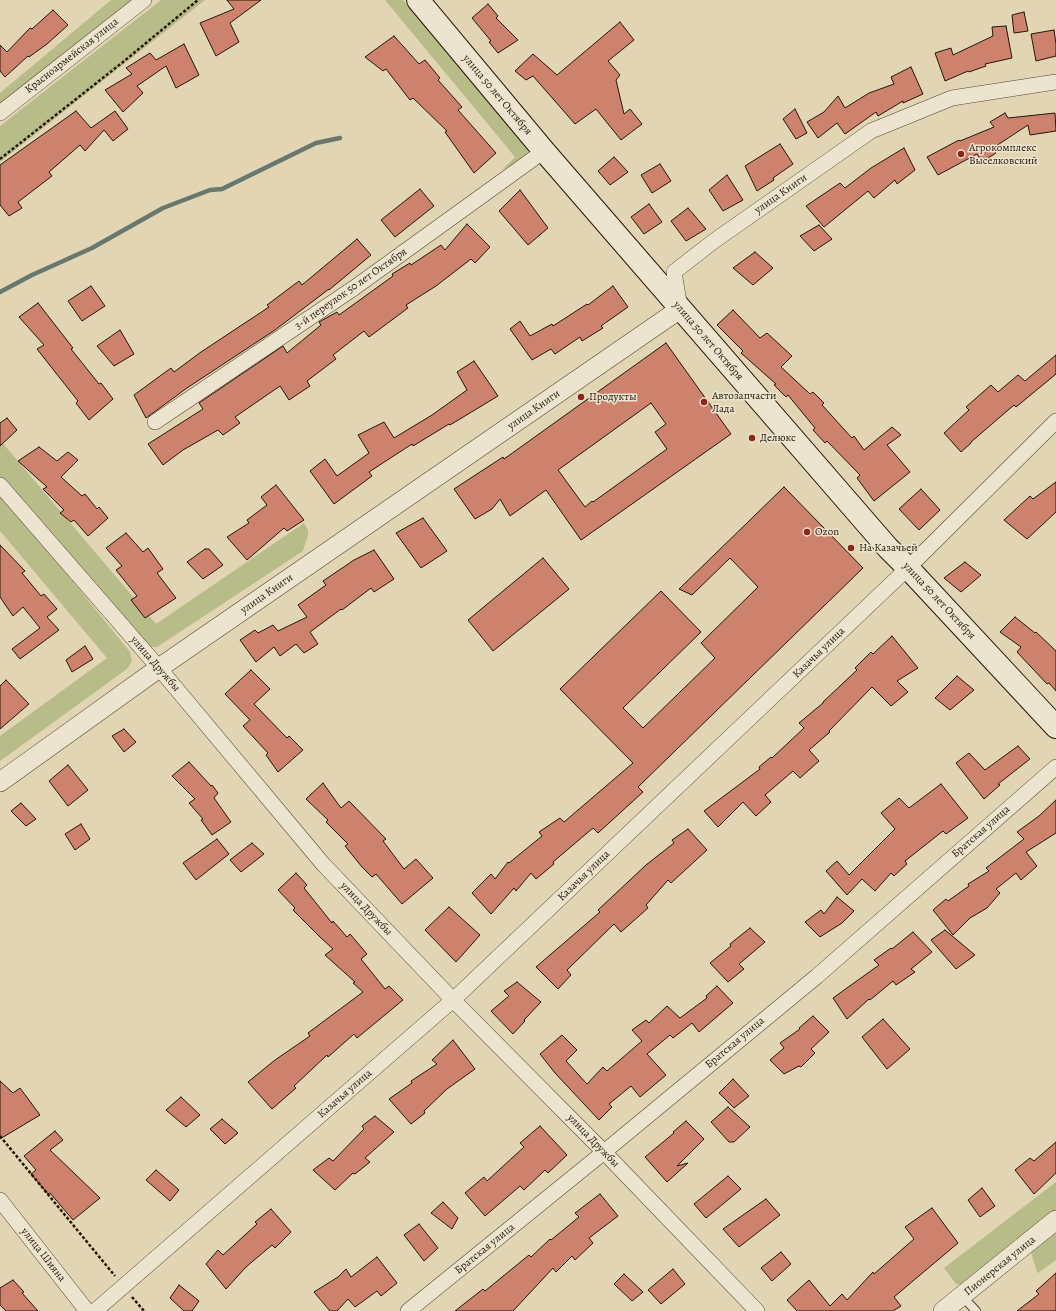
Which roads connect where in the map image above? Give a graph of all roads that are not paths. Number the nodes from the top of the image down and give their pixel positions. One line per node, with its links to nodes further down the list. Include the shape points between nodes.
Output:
1 (144, 0): 4 (street, Красноармейская улица)
2 (418, 0): 5 (main road, улица 50 лет Октября)
3 (1056, 82): 6 (street, улица Книги, via 952,98 871,131 674,272)
4 (0, 113)
5 (544, 151): 6 (main road, улица 50 лет Октября); 8 (street, 3-й переулок 50 лет Октября, via 354,288)
6 (680, 309): 10 (main road, улица 50 лет Октября); 11 (street, улица Книги)
7 (1056, 421): 10 (street, Казачья улица)
8 (155, 422)
9 (0, 485): 11 (street, улица Дружбы)
10 (908, 568): 12 (main road, улица 50 лет Октября); 15 (street, Казачья улица)
11 (159, 668): 14 (street, улица Книги); 15 (street, улица Дружбы, via 323,864)
12 (1056, 727)
13 (1056, 767): 16 (street, Братская улица, via 816,977)
14 (0, 782)
15 (453, 1000): 16 (street, улица Дружбы); 21 (street, Казачья улица)
16 (604, 1152): 22 (street, Братская улица); 23 (street, улица Дружбы)
17 (0, 1200): 20 (street, улица Шияна)
18 (1056, 1220): 19 (street, Пионерская улица)
19 (962, 1296): 24 (street, Пионерская улица); 25 (lane)
20 (87, 1311)
21 (95, 1311)
22 (408, 1311)
23 (757, 1311)
24 (943, 1311)
25 (976, 1311)

